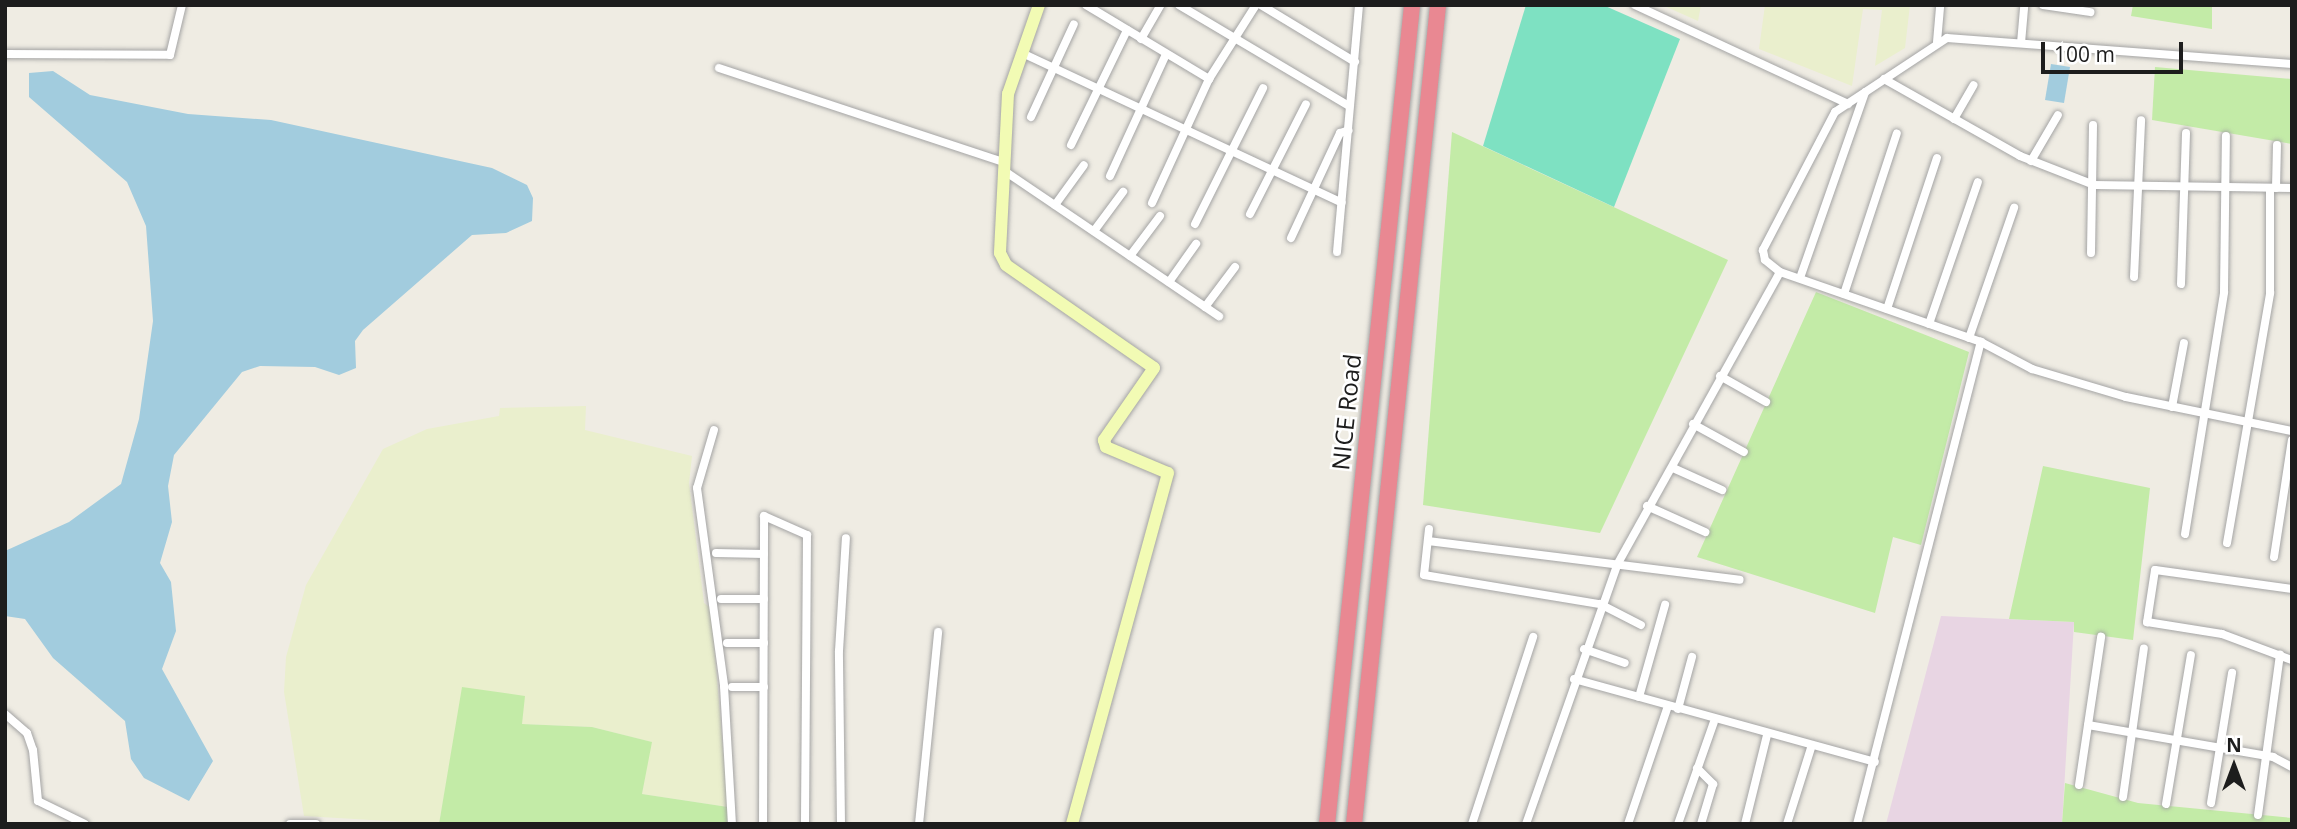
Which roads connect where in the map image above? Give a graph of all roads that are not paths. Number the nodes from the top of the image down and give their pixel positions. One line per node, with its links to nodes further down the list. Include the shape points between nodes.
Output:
1 (182, 5): 22 (street, via 170,55)
2 (1039, 5): 21 (street)
3 (1086, 5): 16 (street)
4 (1161, 5): 17 (street)
5 (1179, 5): 18 (street)
6 (1259, 5): 18 (street); 24 (street)
7 (1359, 5): 24 (street)
8 (1412, 5): 168 (highway, NICE Road)
9 (1438, 5): 169 (highway, NICE Road)
10 (1940, 5): 19 (street)
11 (2024, 5): 20 (street)
12 (2043, 5): 14 (street)
13 (1637, 6): 35 (street)
14 (2090, 12)
15 (1073, 24): 26 (street)
16 (1127, 30): 17 (street); 32 (street)
17 (1141, 39): 23 (street)
18 (1234, 39): 28 (street); 36 (street)
19 (1937, 42): 20 (street); 29 (street)
20 (2021, 43): 25 (street)
21 (1022, 53): 26 (street); 53 (street, via 1008,94)
22 (5, 54)
23 (1166, 54): 28 (street); 37 (street)
24 (1356, 62): 36 (street)
25 (2292, 64)
26 (1054, 67): 32 (street); 39 (street)
27 (719, 68): 53 (street)
28 (1209, 79): 43 (street)
29 (1884, 79): 33 (street); 40 (street)
30 (1974, 85): 40 (street)
31 (1263, 88): 50 (street)
32 (1098, 89): 37 (street); 48 (street)
33 (1865, 92): 35 (street); 82 (street)
34 (1306, 104): 55 (street)
35 (1848, 104): 80 (street, via 1835,112 1774,221 1763,250 1765,260)
36 (1349, 106): 44 (street)
37 (1141, 109): 43 (street); 56 (street)
38 (2058, 115): 52 (street)
39 (1031, 117)
40 (1954, 119): 52 (street)
41 (2141, 120): 59 (street)
42 (2093, 125): 58 (street)
43 (1186, 130): 50 (street); 66 (street)
44 (1349, 130): 64 (street, via 1340,133); 67 (street)
45 (1897, 133): 85 (street)
46 (2186, 133): 60 (street)
47 (2226, 136): 61 (street)
48 (1071, 145)
49 (2277, 145): 62 (street)
50 (1229, 151): 55 (street); 72 (street)
51 (1937, 158): 87 (street)
52 (2031, 161): 58 (street)
53 (1001, 164): 68 (street); 167 (street, via 1000,253 1006,265 1154,368 1107,431 1106,447 1168,473)
54 (1084, 165): 68 (street)
55 (1273, 172): 64 (street); 70 (street)
56 (1110, 176)
57 (1978, 182): 89 (street)
58 (2094, 185): 59 (street); 77 (street)
59 (2139, 186): 60 (street); 81 (street)
60 (2182, 186): 61 (street); 84 (street)
61 (2226, 187): 62 (street); 96 (street, via 2224,292)
62 (2273, 188): 63 (street); 97 (street, via 2270,293)
63 (2292, 188)
64 (1314, 190): 67 (street); 74 (street)
65 (1123, 192): 73 (street)
66 (1152, 203)
67 (1342, 203): 76 (street)
68 (1055, 205): 73 (street)
69 (2014, 208): 90 (street)
70 (1250, 214)
71 (1160, 216): 78 (street)
72 (1195, 224)
73 (1094, 231): 78 (street)
74 (1291, 238)
75 (1196, 244): 83 (street)
76 (1337, 253)
77 (2091, 253)
78 (1130, 256): 83 (street)
79 (1235, 267): 86 (street)
80 (1780, 272): 82 (street); 93 (street)
81 (2134, 277)
82 (1800, 278): 85 (street)
83 (1169, 282): 86 (street)
84 (2181, 284)
85 (1844, 293): 87 (street)
86 (1205, 307): 88 (street)
87 (1887, 309): 89 (street)
88 (1219, 316)
89 (1929, 324): 90 (street)
90 (1969, 338): 91 (street)
91 (1981, 342): 95 (street, via 2032,369); 151 (street)
92 (2185, 343): 95 (street)
93 (1720, 376): 94 (street); 98 (street)
94 (1766, 402)
95 (2172, 407): 96 (street)
96 (2200, 413): 97 (street); 108 (street)
97 (2245, 422): 100 (street); 111 (street)
98 (1693, 424): 102 (street); 103 (street)
99 (713, 429): 162 (street, via 697,488 724,686)
100 (2292, 431)
101 (2292, 440): 114 (street)
102 (1744, 453)
103 (1673, 468): 104 (street); 105 (street)
104 (1722, 490)
105 (1647, 506): 107 (street); 115 (street)
106 (1429, 529): 110 (street)
107 (1705, 532)
108 (2185, 534)
109 (846, 538): 165 (street, via 839,651)
110 (1428, 541): 115 (street); 120 (street, via 1424,575)
111 (2227, 542)
112 (716, 554): 113 (street)
113 (764, 554): 119 (street); 164 (street, via 764,516 807,535)
114 (2274, 557)
115 (1617, 565): 116 (street); 120 (street)
116 (1740, 580)
117 (2292, 589): 131 (street, via 2155,570 2147,622 2222,634)
118 (721, 599): 119 (street)
119 (764, 599): 127 (street)
120 (1600, 604): 122 (street); 129 (street)
121 (1665, 605): 139 (street)
122 (1641, 625)
123 (938, 632): 166 (street)
124 (2101, 637): 144 (street)
125 (1533, 638): 170 (street)
126 (727, 643): 127 (street)
127 (764, 643): 138 (street)
128 (2144, 648): 145 (street)
129 (1584, 649): 134 (street); 136 (street)
130 (2191, 655): 147 (street)
131 (2280, 655): 133 (street); 150 (street)
132 (1692, 657): 141 (street)
133 (2292, 660)
134 (1625, 663)
135 (2232, 673): 149 (street)
136 (1574, 679): 139 (street); 171 (street)
137 (732, 687): 138 (street)
138 (764, 687): 163 (street)
139 (1639, 697): 140 (street)
140 (1668, 706): 141 (street); 172 (street)
141 (1678, 709): 143 (street)
142 (5, 714): 159 (street, via 27,733 38,801)
143 (1714, 722): 146 (street); 153 (street)
144 (2088, 725): 145 (street); 154 (street)
145 (2133, 734): 147 (street); 155 (street)
146 (1767, 735): 148 (street); 175 (street)
147 (2177, 741): 149 (street); 157 (street)
148 (1811, 748): 151 (street); 176 (street)
149 (2219, 748): 150 (street); 156 (street)
150 (2266, 755): 152 (street); 158 (street)
151 (1875, 762): 177 (street)
152 (2292, 767)
153 (1696, 768): 173 (street); 174 (street, via 1713,784)
154 (2079, 785)
155 (2123, 797)
156 (2211, 803)
157 (2166, 804)
158 (2258, 815)
159 (85, 824)
160 (290, 824): 161 (street)
161 (316, 824)
162 (733, 824)
163 (763, 824)
164 (805, 824)
165 (841, 824)
166 (919, 824)
167 (1072, 824)
168 (1327, 824)
169 (1354, 824)
170 (1472, 824)
171 (1526, 824)
172 (1628, 824)
173 (1678, 824)
174 (1701, 824)
175 (1745, 824)
176 (1787, 824)
177 (1857, 824)

